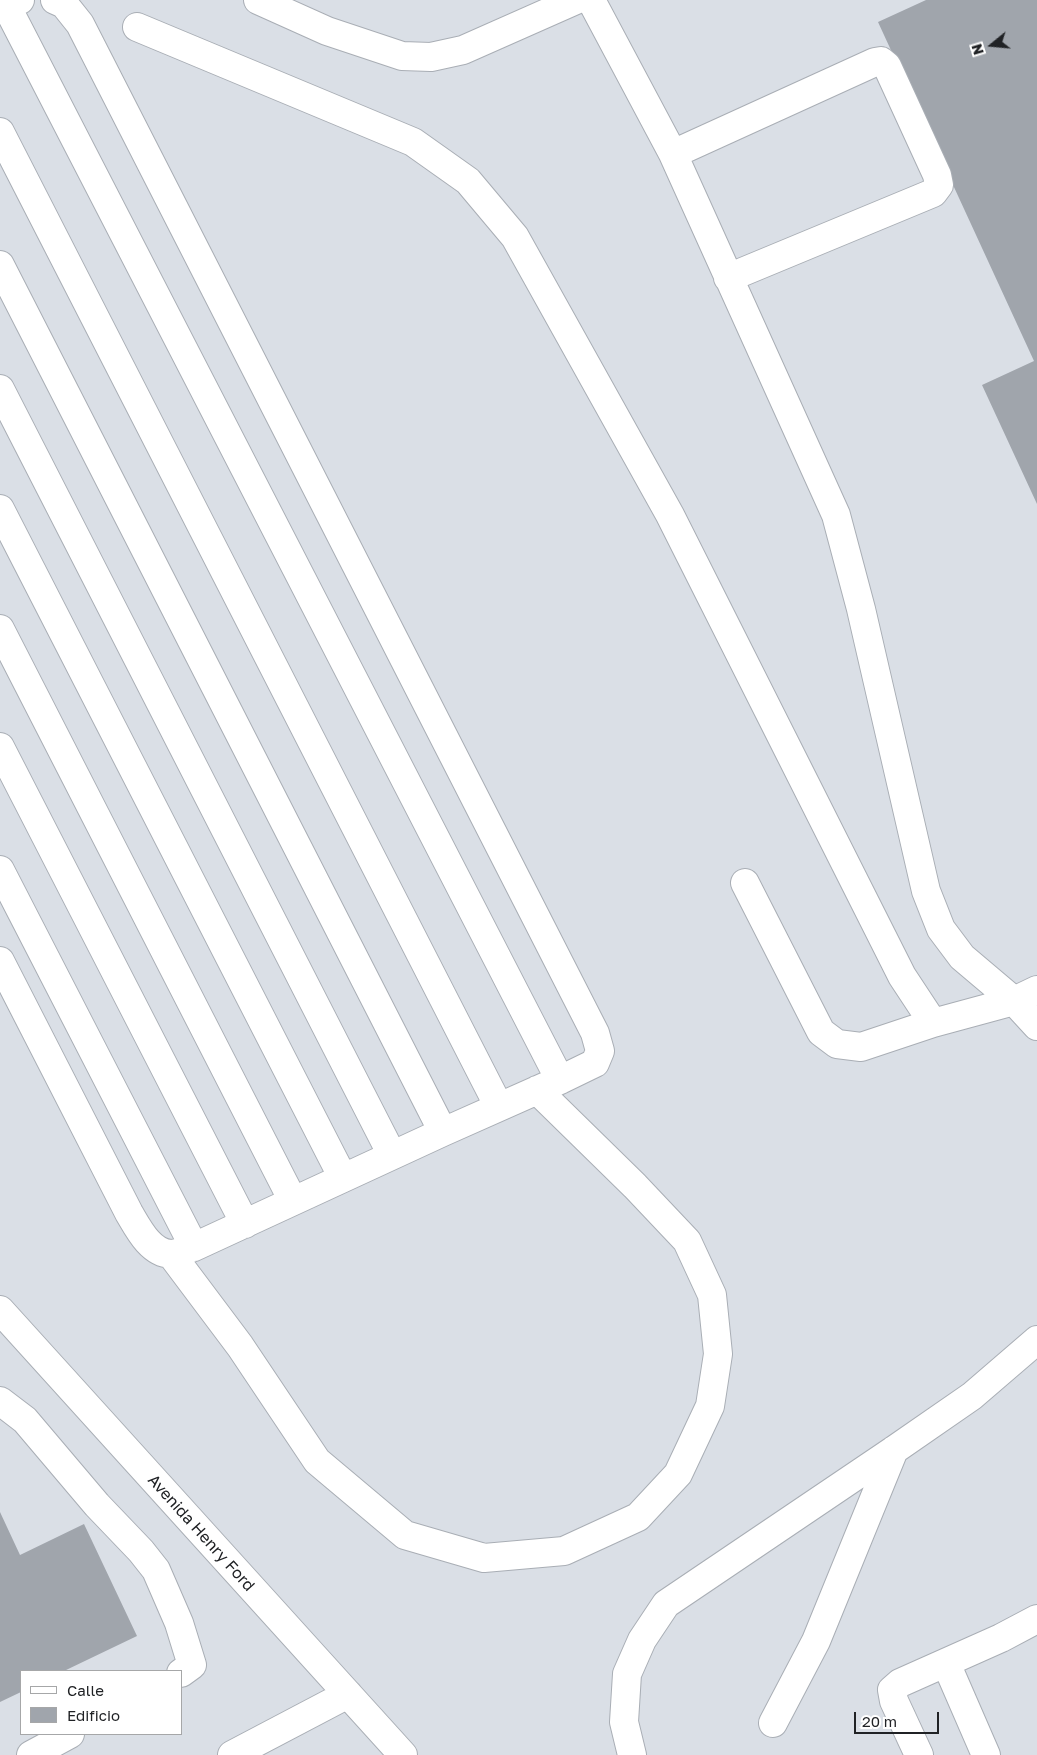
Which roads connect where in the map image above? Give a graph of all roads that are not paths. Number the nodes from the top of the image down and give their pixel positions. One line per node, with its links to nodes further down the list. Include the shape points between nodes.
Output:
1 (55, 0): 21 (street, via 64,4 80,24 595,1033 600,1051 595,1063)
2 (258, 0): 3 (street, via 327,31 402,56 431,57 463,50)
3 (576, 0)
4 (591, 0): 8 (street)
5 (8, 1): 21 (street)
6 (137, 27): 19 (street, via 413,142 468,182 515,237 670,515 902,976)
7 (0, 132): 22 (street)
8 (673, 154): 10 (street); 10 (street, via 881,61 887,66 937,175 939,185 932,193)
9 (0, 265): 23 (street)
10 (728, 278): 18 (street, via 836,514 926,891 941,929 962,957)
11 (0, 389): 24 (street)
12 (0, 509): 25 (street)
13 (0, 629): 26 (street)
14 (0, 747): 27 (street)
15 (0, 870): 28 (street)
16 (745, 883): 19 (street, via 821,1032 838,1044 860,1047)
17 (0, 961): 28 (street, via 143,1236 155,1248)
18 (1026, 995): 19 (street); 20 (street)
19 (932, 1023)
20 (1037, 1026)
21 (549, 1085): 22 (street); 28 (street, via 635,1186 687,1241 712,1296 718,1354 710,1406 678,1474 638,1516 564,1551 484,1558 405,1535 317,1461 240,1346)
22 (499, 1107): 23 (street)
23 (443, 1132): 24 (street)
24 (392, 1155): 25 (street)
25 (343, 1178): 26 (street)
26 (293, 1201): 27 (street)
27 (245, 1224): 28 (street)
28 (182, 1250)
29 (0, 1310): 36 (street, Avenida Henry Ford)
30 (1037, 1340): 32 (street, via 972,1396)
31 (0, 1401): 35 (street, via 25,1420 156,1570 179,1623 192,1665)
32 (894, 1450): 37 (street, via 816,1641); 42 (street, via 666,1604 642,1640 627,1674 624,1722)
33 (1037, 1619): 34 (street)
34 (946, 1663): 43 (street, via 900,1683 892,1690 894,1702); 44 (street)
35 (182, 1672)
36 (348, 1694): 40 (street); 41 (street, Avenida Henry Ford)
37 (773, 1723)
38 (68, 1735): 39 (street)
39 (30, 1755)
40 (232, 1755)
41 (403, 1755)
42 (632, 1755)
43 (919, 1755)
44 (986, 1755)

